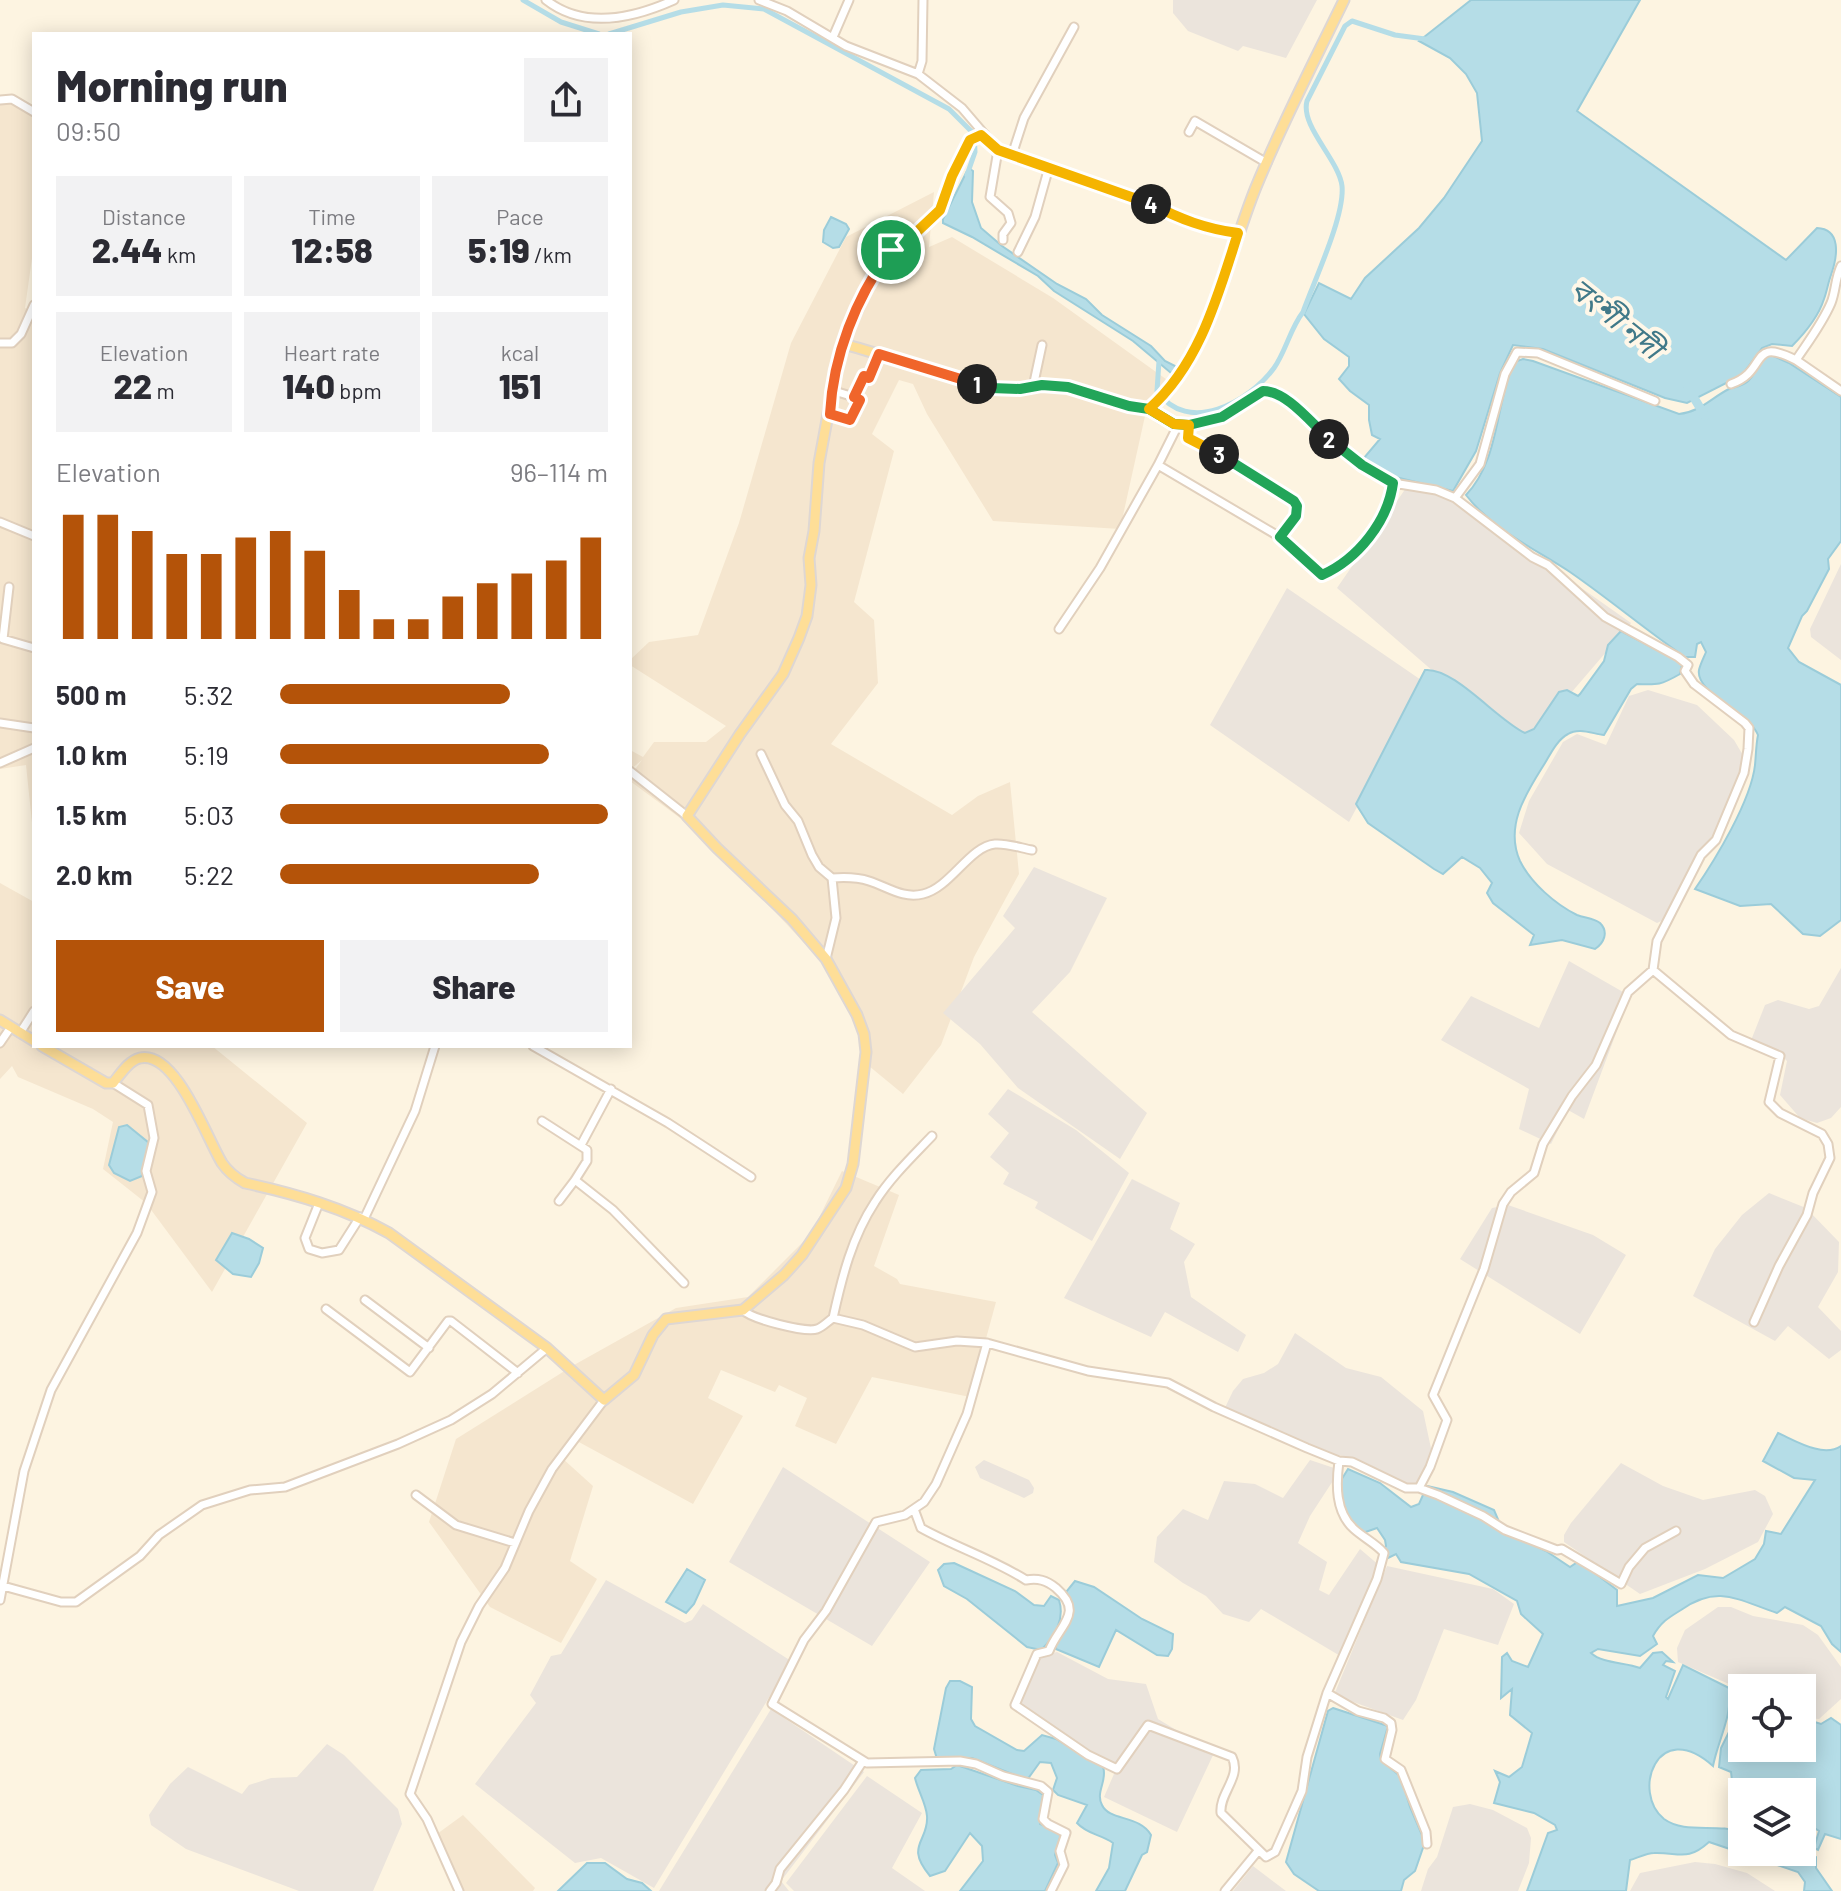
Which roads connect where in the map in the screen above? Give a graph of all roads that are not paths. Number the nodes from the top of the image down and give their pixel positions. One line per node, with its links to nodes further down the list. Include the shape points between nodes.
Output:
1 (546, 0): 2 (street, via 580,17 612,19)
2 (674, 0)
3 (759, 0): 8 (street)
4 (849, 0): 8 (street)
5 (923, 0): 9 (street)
6 (1344, 0): 16 (main road)
7 (1074, 27): 15 (street, via 1024,118)
8 (833, 37): 9 (street)
9 (918, 74): 13 (street, via 962,108)
10 (0, 100): 11 (street, via 12,99)
11 (32, 111)
12 (1189, 132): 16 (street, via 1195,121)
13 (982, 135): 14 (street); 24 (street, via 970,140 940,210 884,259)
14 (998, 150): 15 (street); 19 (street, via 990,197 1008,213 1011,223)
15 (1012, 155): 17 (street)
16 (1267, 163): 18 (main road)
17 (1049, 167): 18 (street, via 1142,200 1186,222); 20 (street)
18 (1238, 233): 34 (main road, via 1208,326)
19 (1003, 240)
20 (1018, 252)
21 (1841, 266): 27 (street, via 1829,308)
22 (32, 309): 23 (street, via 21,334 12,343)
23 (0, 343)
24 (843, 344): 26 (main road); 30 (main road)
25 (1042, 345): 29 (street)
26 (879, 354): 29 (main road, via 991,388); 32 (street)
27 (1796, 360): 28 (street, via 1769,350 1751,373); 31 (street)
28 (1731, 384)
29 (1033, 387): 34 (main road, via 1068,387 1129,406)
30 (831, 390): 32 (street); 35 (main road)
31 (1841, 391)
32 (854, 397): 35 (street, via 860,400 850,420)
33 (1655, 401): 40 (street, via 1538,353 1517,352 1505,374 1480,464)
34 (1151, 407): 36 (street)
35 (830, 414): 53 (main road, via 819,463 807,616 783,674)
36 (1178, 425): 37 (street); 38 (street)
37 (1189, 425): 39 (street, via 1222,417 1270,391 1343,452); 43 (street, via 1188,438 1294,501 1296,516)
38 (1158, 465): 43 (street); 45 (street)
39 (1393, 483): 40 (street, via 1419,485); 43 (street, via 1383,517 1335,569 1322,575)
40 (1455, 498): 57 (street, via 1548,565 1605,617 1678,657 1688,665 1685,671 1694,684 1749,728 1744,773 1716,840 1701,855 1657,941)
41 (0, 522): 42 (street)
42 (32, 535)
43 (1280, 537)
44 (9, 587): 46 (street, via 3,639)
45 (1059, 629)
46 (32, 647)
47 (0, 723): 48 (street)
48 (32, 728)
49 (32, 749): 51 (street)
50 (761, 754): 55 (street, via 812,855)
51 (0, 763)
52 (632, 773): 53 (street)
53 (687, 816): 56 (main road)
54 (1032, 850): 55 (street, via 983,847 925,894 902,895 861,879)
55 (832, 878): 56 (street, via 836,918)
56 (826, 959): 79 (main road, via 857,1015 866,1052 850,1178 802,1255)
57 (1653, 970): 81 (street, via 1731,1035 1780,1056 1769,1102 1822,1134 1828,1144 1829,1163); 88 (street, via 1628,992 1596,1065 1543,1144 1534,1173 1503,1204 1484,1269 1433,1395 1447,1420)
58 (32, 1013): 60 (street)
59 (0, 1020): 60 (main road)
60 (16, 1030): 61 (main road); 62 (street)
61 (32, 1040)
62 (0, 1043)
63 (45, 1048): 66 (main road)
64 (434, 1048): 75 (street, via 415,1111)
65 (537, 1048): 67 (street)
66 (113, 1083): 74 (main road, via 138,1058 162,1064 187,1095 233,1176); 93 (street, via 148,1105 154,1138 146,1171 152,1192 137,1233 51,1390 24,1471)
67 (611, 1089): 70 (street); 71 (street)
68 (542, 1121): 70 (street)
69 (932, 1136): 80 (street, via 889,1182 859,1229)
70 (581, 1145): 72 (street, via 589,1154)
71 (751, 1177)
72 (575, 1180): 73 (street); 76 (street, via 613,1210)
73 (559, 1201)
74 (319, 1203): 75 (main road); 75 (street, via 305,1238 309,1249 339,1250)
75 (362, 1218): 84 (main road)
76 (684, 1283)
77 (365, 1300): 83 (street)
78 (326, 1309): 83 (street, via 410,1372)
79 (743, 1310): 80 (street, via 752,1317 808,1330); 86 (main road, via 666,1319 634,1375)
80 (833, 1318): 82 (street, via 915,1347)
81 (1754, 1322)
82 (987, 1343): 87 (street, via 1088,1371 1168,1383); 90 (street, via 967,1414 936,1484)
83 (429, 1348): 85 (street, via 451,1321)
84 (550, 1350): 85 (street); 86 (main road)
85 (518, 1373): 93 (street, via 451,1420 398,1444 285,1487 250,1490 202,1505 76,1602)
86 (604, 1400): 92 (street, via 552,1469)
87 (1339, 1461): 88 (street, via 1406,1488); 95 (street, via 1341,1513 1384,1553)
88 (1419, 1488): 91 (street, via 1505,1530 1562,1549 1621,1584 1645,1548)
89 (416, 1495): 92 (street, via 456,1525)
90 (914, 1509): 96 (street, via 876,1522 772,1704); 98 (street, via 921,1528 1026,1580 1038,1578 1069,1601 1063,1628 1049,1651 1037,1654 1015,1705 1117,1769 1148,1725 1232,1757 1235,1774 1220,1802 1221,1813)
91 (1676, 1531)
92 (515, 1543): 99 (street, via 461,1642 410,1794)
93 (3, 1586): 94 (street)
94 (0, 1600)
95 (1327, 1693): 97 (street, via 1391,1723 1385,1759 1401,1770); 98 (street, via 1287,1828 1275,1852 1266,1857)
96 (863, 1761): 100 (street, via 780,1869); 101 (street, via 960,1761 1041,1786 1048,1792 1043,1819 1066,1833 1060,1851 1064,1865)
97 (1427, 1844)
98 (1258, 1851): 102 (street)
99 (459, 1891)
100 (770, 1891)
101 (1051, 1891)
102 (1225, 1891)

